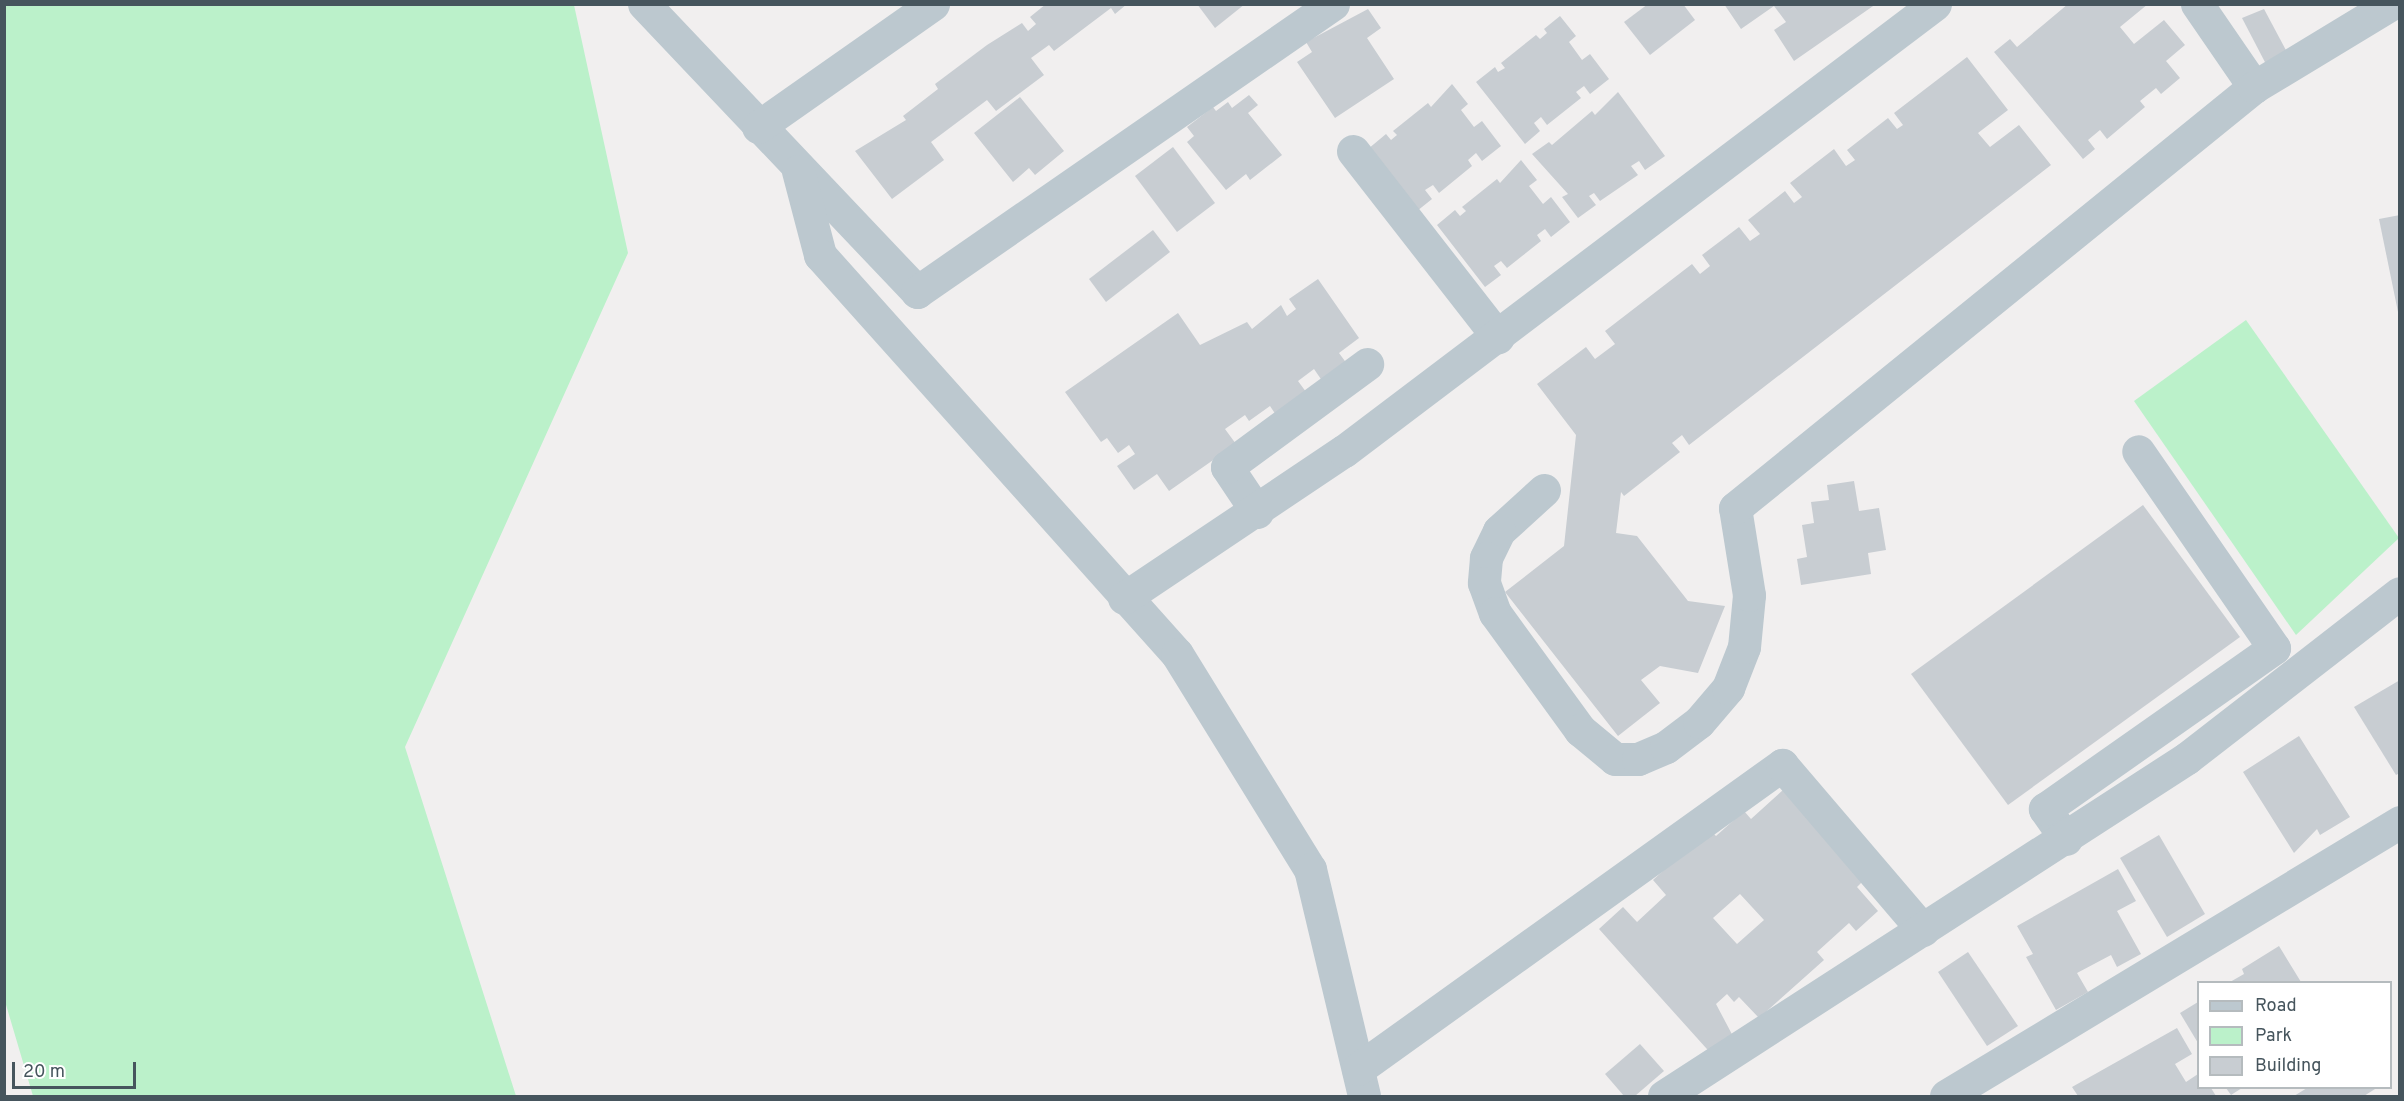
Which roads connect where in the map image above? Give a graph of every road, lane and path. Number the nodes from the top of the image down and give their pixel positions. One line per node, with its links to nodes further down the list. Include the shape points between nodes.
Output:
1 (644, 4): 8 (street)
2 (933, 4): 8 (street)
3 (1333, 4): 10 (street, via 917,292)
4 (1935, 4): 11 (street)
5 (2197, 4): 7 (street)
6 (2391, 4): 7 (street)
7 (2254, 87): 14 (street, via 1735,508 1749,595 1744,647 1728,688 1699,722 1666,747 1638,759 1615,759 1580,730 1495,613 1484,583 1486,558 1499,531)
8 (758, 127): 10 (street)
9 (1353, 151): 11 (street)
10 (798, 171): 17 (street, via 820,255)
11 (1498, 337): 15 (street)
12 (1367, 364): 15 (street, via 1227,467)
13 (2138, 451): 19 (street, via 2274,648 2045,809)
14 (1544, 490)
15 (1257, 512): 17 (street)
16 (2400, 592): 19 (street, via 2187,758)
17 (1124, 598): 21 (street, via 1177,654 1310,870)
18 (2400, 822): 23 (street)
19 (2066, 838): 20 (street)
20 (1933, 923): 21 (street, via 1782,765); 22 (street)
21 (1361, 1083)
22 (1664, 1096)
23 (1946, 1096)

